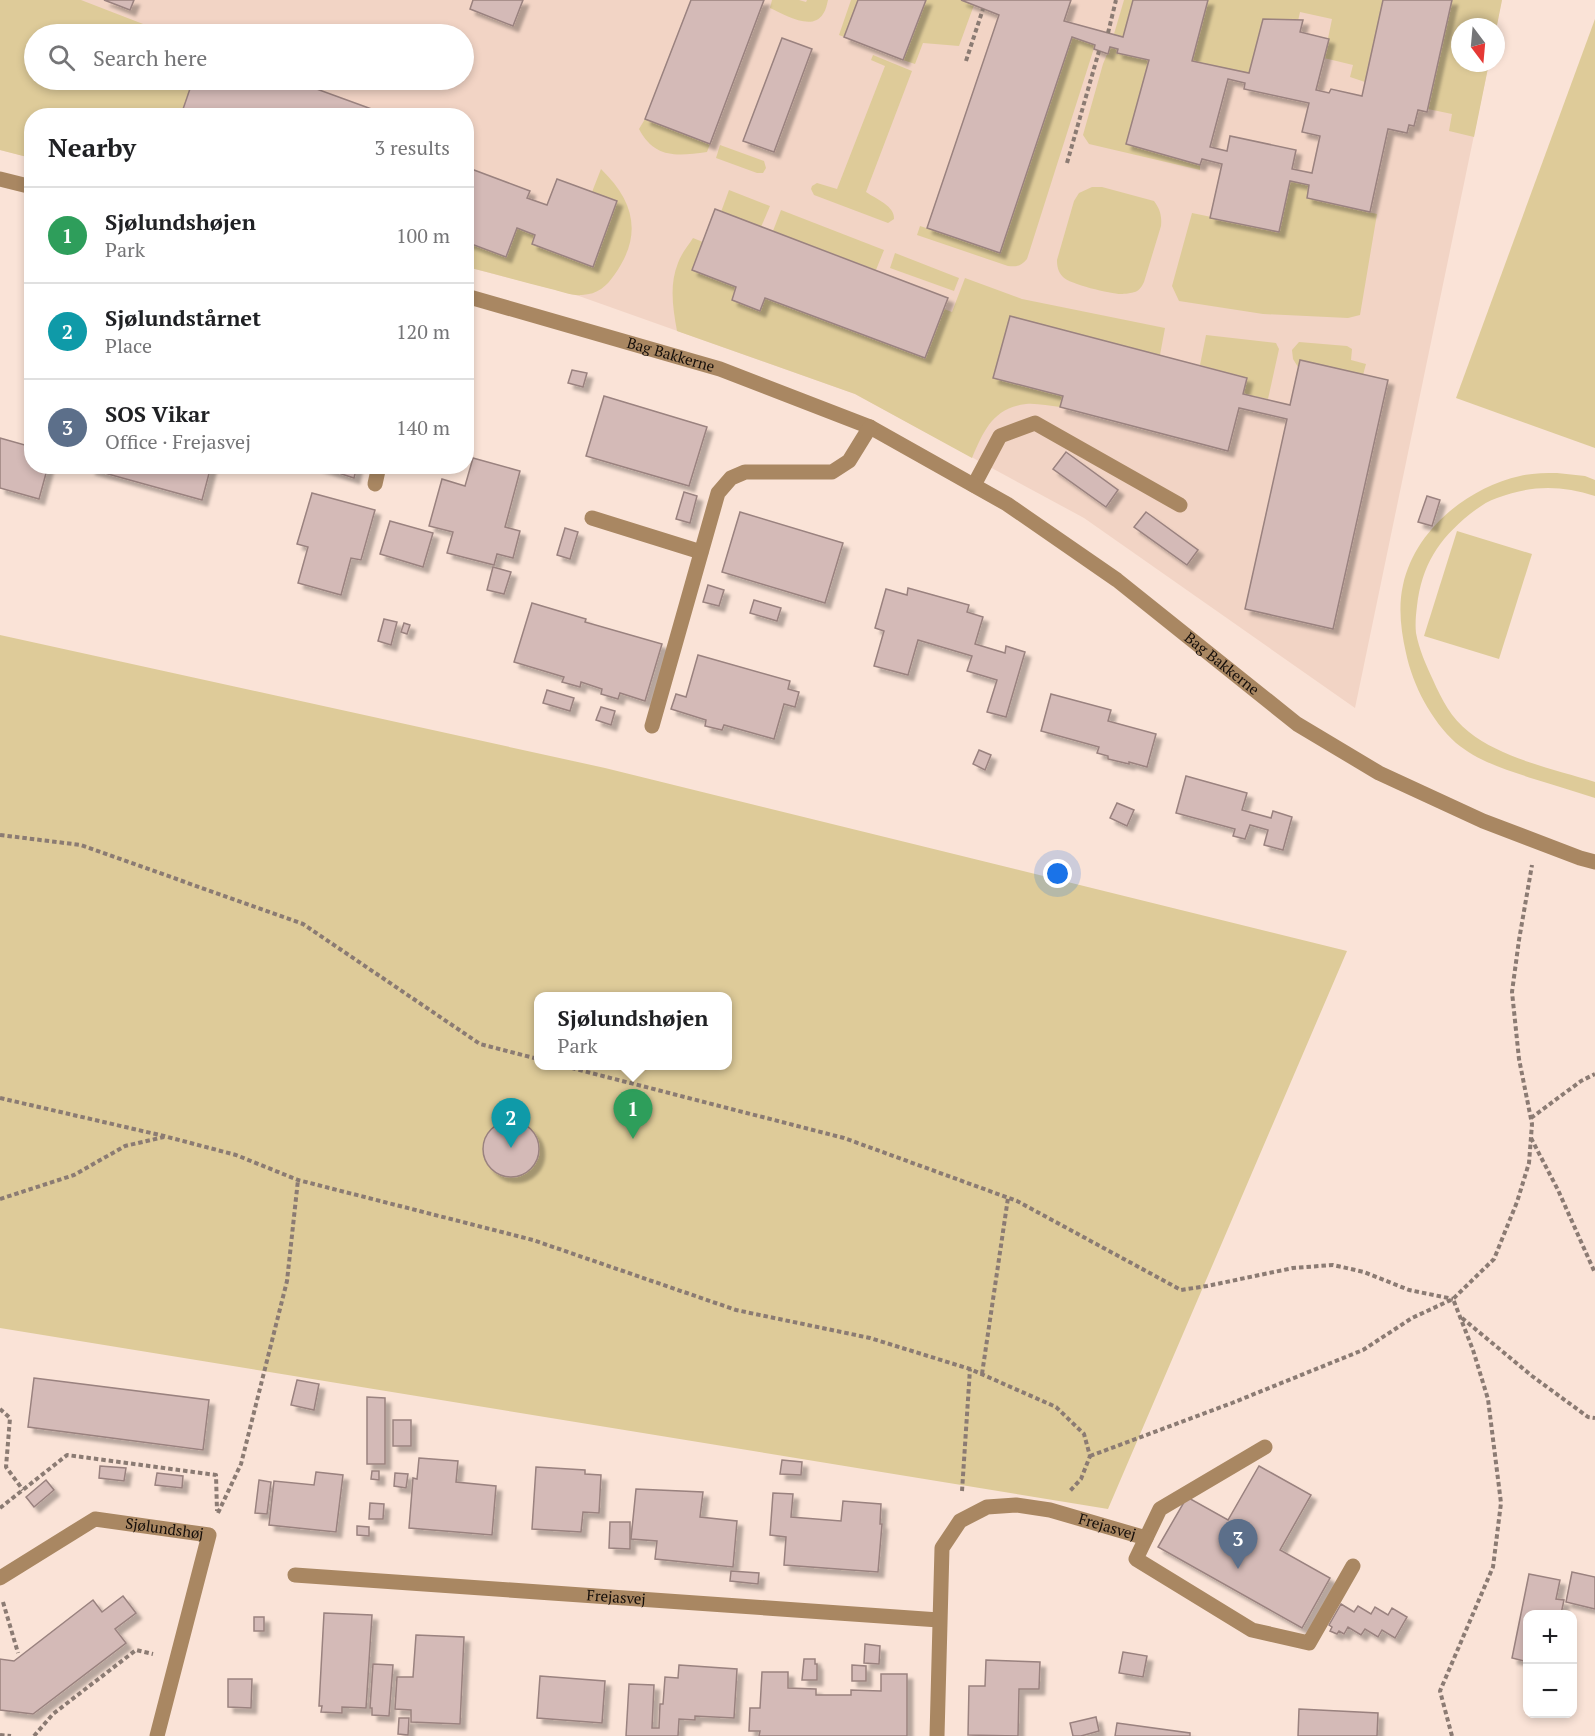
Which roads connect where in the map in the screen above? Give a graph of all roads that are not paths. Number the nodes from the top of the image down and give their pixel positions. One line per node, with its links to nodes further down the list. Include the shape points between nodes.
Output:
1 (0, 178): 2 (street)
2 (24, 184)
3 (474, 298): 4 (street, Bag Bakkerne, via 720,369)
4 (870, 427): 7 (street, Bag Bakkerne); 10 (street, via 849,461 831,472 746,472 731,478 718,493)
5 (377, 474): 6 (street)
6 (375, 484)
7 (974, 485): 8 (street, via 1000,436 1035,423); 12 (street, Bag Bakkerne, via 1117,580 1297,724 1379,773 1483,821)
8 (1180, 505)
9 (592, 518): 10 (street)
10 (701, 552): 11 (street)
11 (652, 726)
12 (1595, 862)
13 (1264, 1447): 14 (street, via 1160,1509)
14 (1146, 1538): 15 (street, via 1136,1558 1252,1630 1309,1643); 18 (street, Frejasvej, via 1050,1510 1016,1505 987,1508 960,1521 942,1548)
15 (1353, 1566)
16 (295, 1575): 18 (street, Frejasvej)
17 (0, 1578): 19 (street, Sjølundshøj, via 95,1519 209,1535)
18 (939, 1620): 20 (street)
19 (157, 1736)
20 (936, 1736)

